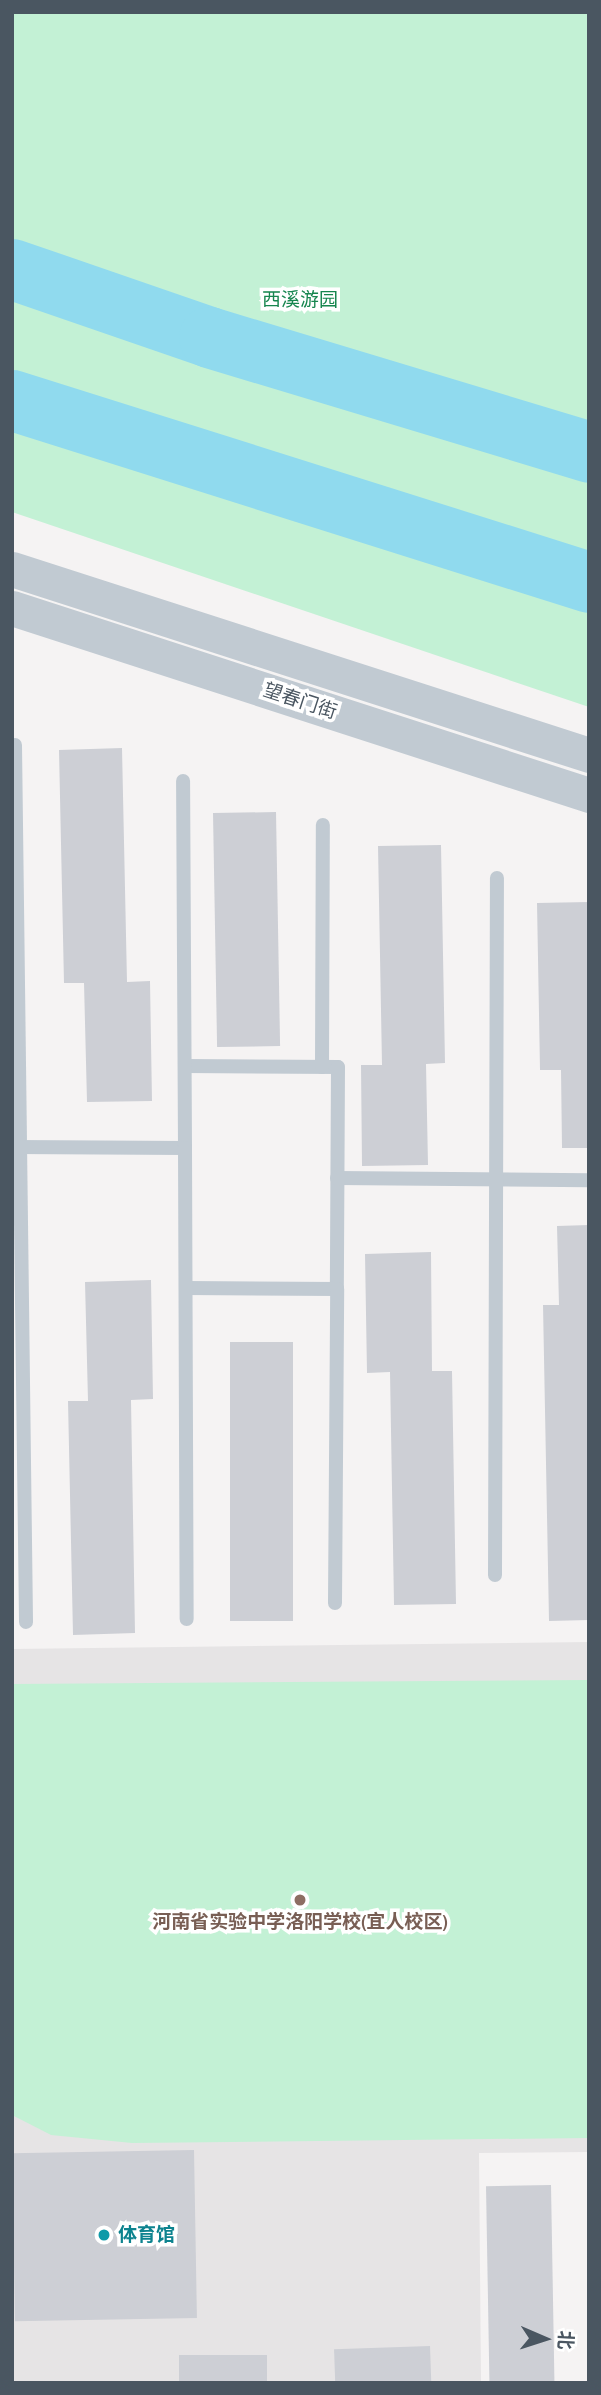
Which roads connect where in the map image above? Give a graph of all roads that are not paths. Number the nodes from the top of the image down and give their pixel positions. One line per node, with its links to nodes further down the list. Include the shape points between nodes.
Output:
1 (12, 569): 4 (street, 望春门街)
2 (12, 608): 6 (street, 望春门街)
3 (15, 745): 11 (lane)
4 (589, 755)
5 (183, 781): 9 (lane)
6 (589, 795)
7 (323, 825): 10 (lane)
8 (497, 878): 14 (lane)
9 (185, 1066): 10 (lane); 12 (lane)
10 (322, 1067): 13 (lane, via 338,1067)
11 (16, 1147): 12 (lane); 21 (lane)
12 (185, 1148): 16 (lane)
13 (337, 1178): 14 (lane); 17 (lane)
14 (496, 1179): 15 (lane); 18 (lane)
15 (589, 1180)
16 (186, 1288): 17 (lane); 20 (lane)
17 (337, 1289): 19 (lane)
18 (495, 1575)
19 (335, 1603)
20 (187, 1619)
21 (26, 1622)

